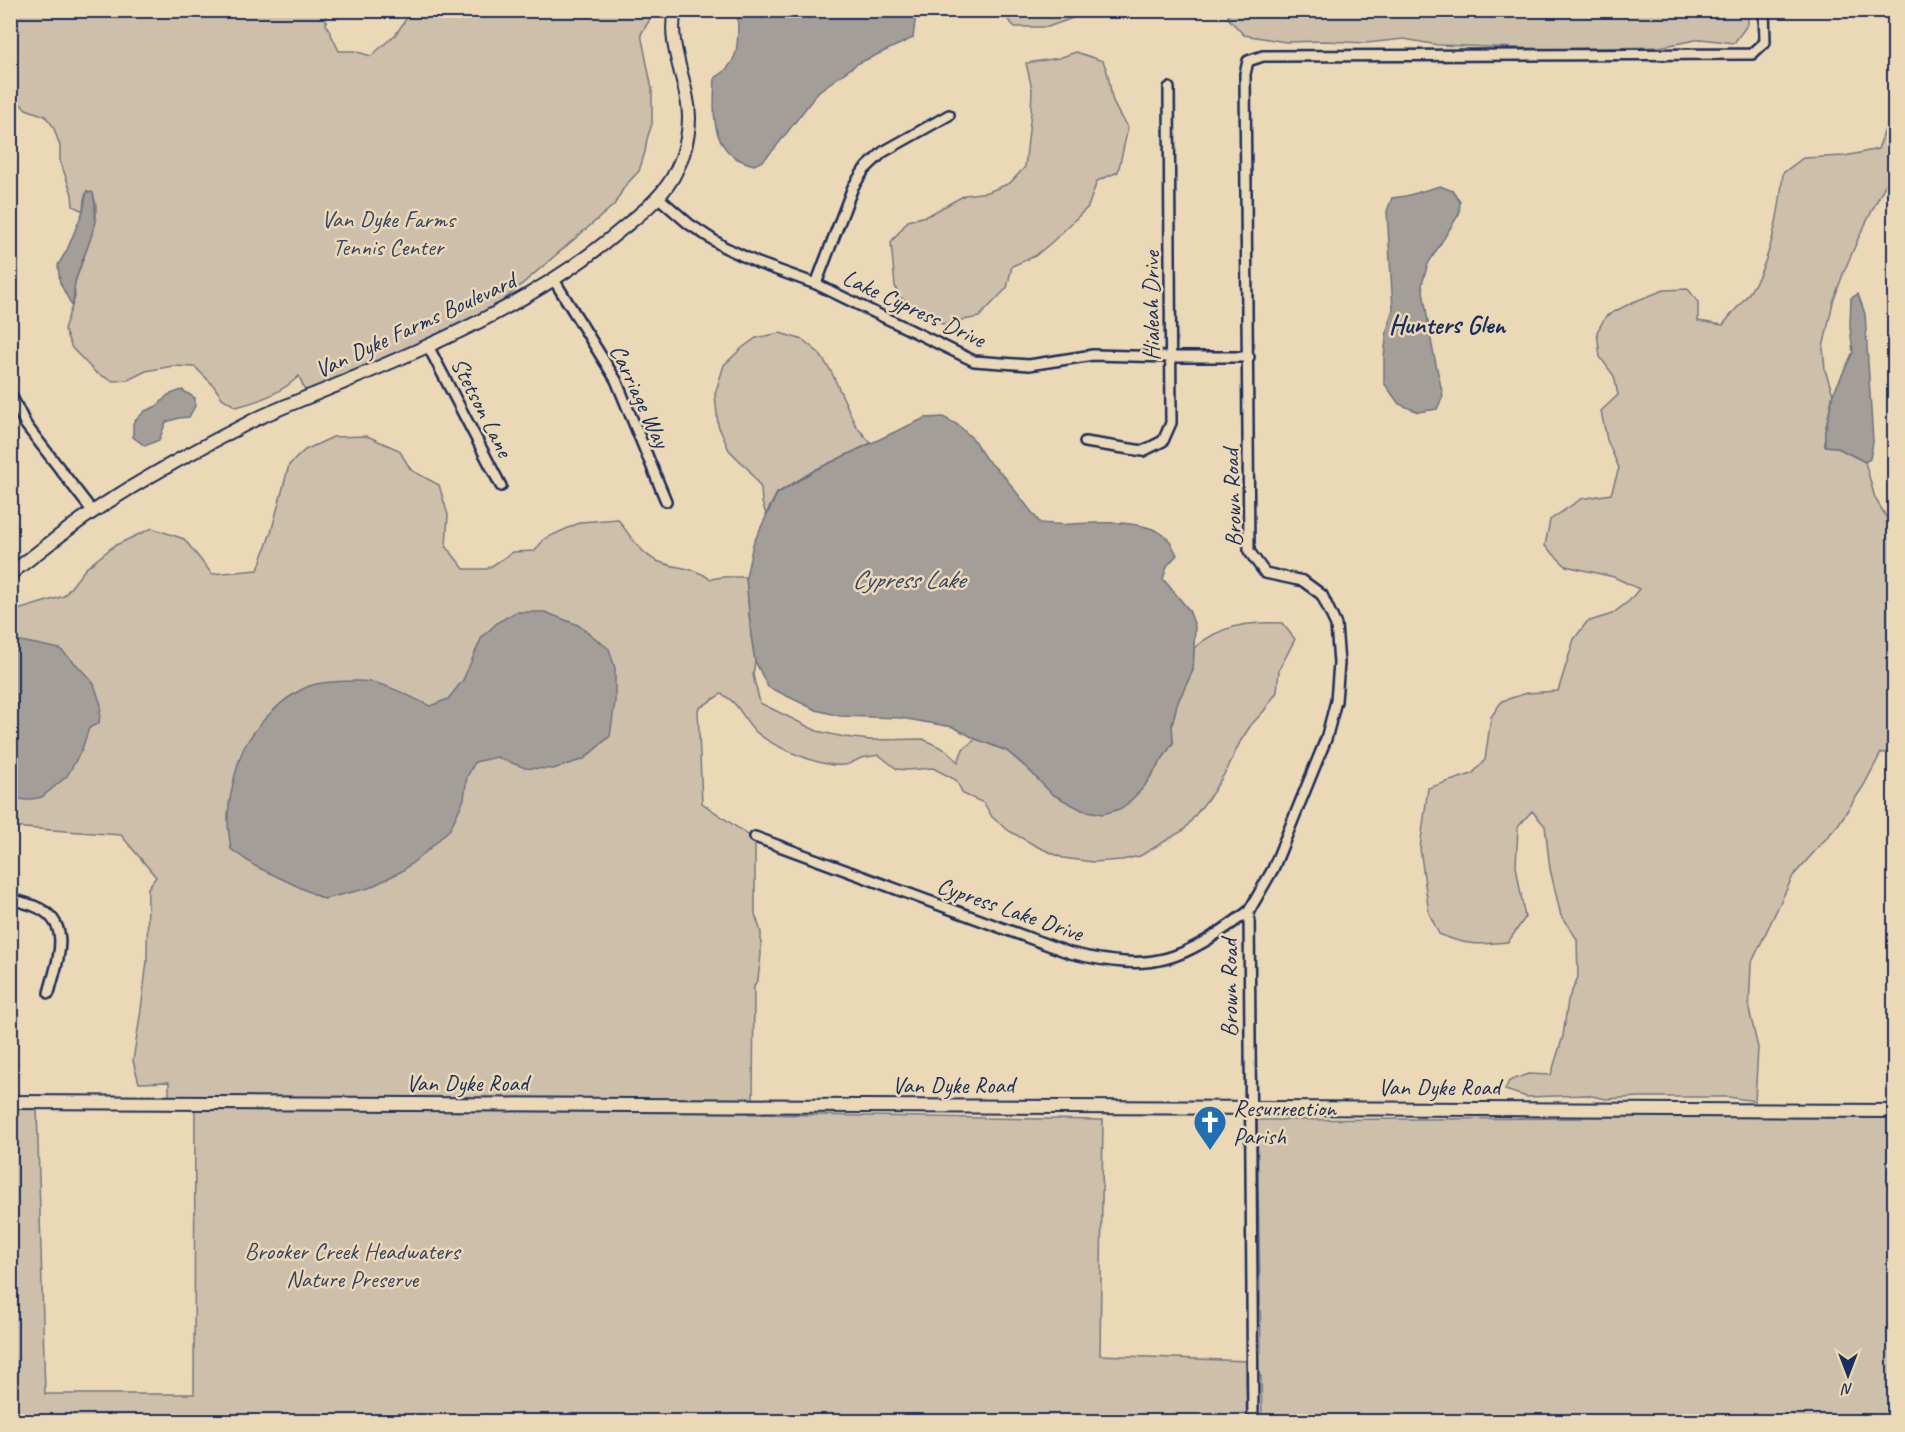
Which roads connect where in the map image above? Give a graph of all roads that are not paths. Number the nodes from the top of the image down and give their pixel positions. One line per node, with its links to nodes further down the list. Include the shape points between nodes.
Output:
1 (675, 10): 5 (main road, Van Dyke Farms Boulevard, via 675,53 688,101 688,135 677,169)
2 (1764, 10): 10 (street, Brown Road, via 1765,42 1752,54 1263,56 1248,61 1245,74)
3 (1169, 88): 9 (street, Hialeah Drive)
4 (950, 115): 7 (street, via 884,152 864,170 853,187)
5 (659, 198): 6 (main road, Van Dyke Farms Boulevard); 7 (street, Lake Cypress Drive, via 724,248)
6 (554, 280): 8 (main road, Van Dyke Farms Boulevard, via 492,317); 14 (street, Carriage Way, via 616,380)
7 (816, 284): 9 (street, Lake Cypress Drive, via 974,362 1029,365 1093,355)
8 (428, 346): 13 (street, Stetson Lane); 15 (main road, Van Dyke Farms Boulevard, via 255,420 154,472)
9 (1170, 357): 10 (street, Lake Cypress Drive); 12 (street, Hialeah Drive, via 1171,423 1163,441 1143,451)
10 (1249, 357): 19 (street, Brown Road, via 1249,551 1264,573 1303,581 1322,594 1336,625 1339,663 1336,701 1326,739 1273,869)
11 (10, 393): 15 (street, via 26,425)
12 (1085, 442)
13 (501, 486)
14 (666, 501)
15 (93, 512): 16 (main road, Van Dyke Farms Boulevard)
16 (10, 574)
17 (755, 837): 19 (street, Cypress Lake Drive, via 1103,961 1166,960 1207,941)
18 (10, 899): 20 (street, via 35,906 50,916 58,928 62,944)
19 (1248, 911): 22 (street, Brown Road)
20 (49, 993)
21 (10, 1101): 22 (main road, Van Dyke Road)
22 (1249, 1107): 23 (main road, Van Dyke Road); 24 (street, Brown Road)
23 (1894, 1111)
24 (1253, 1422)

